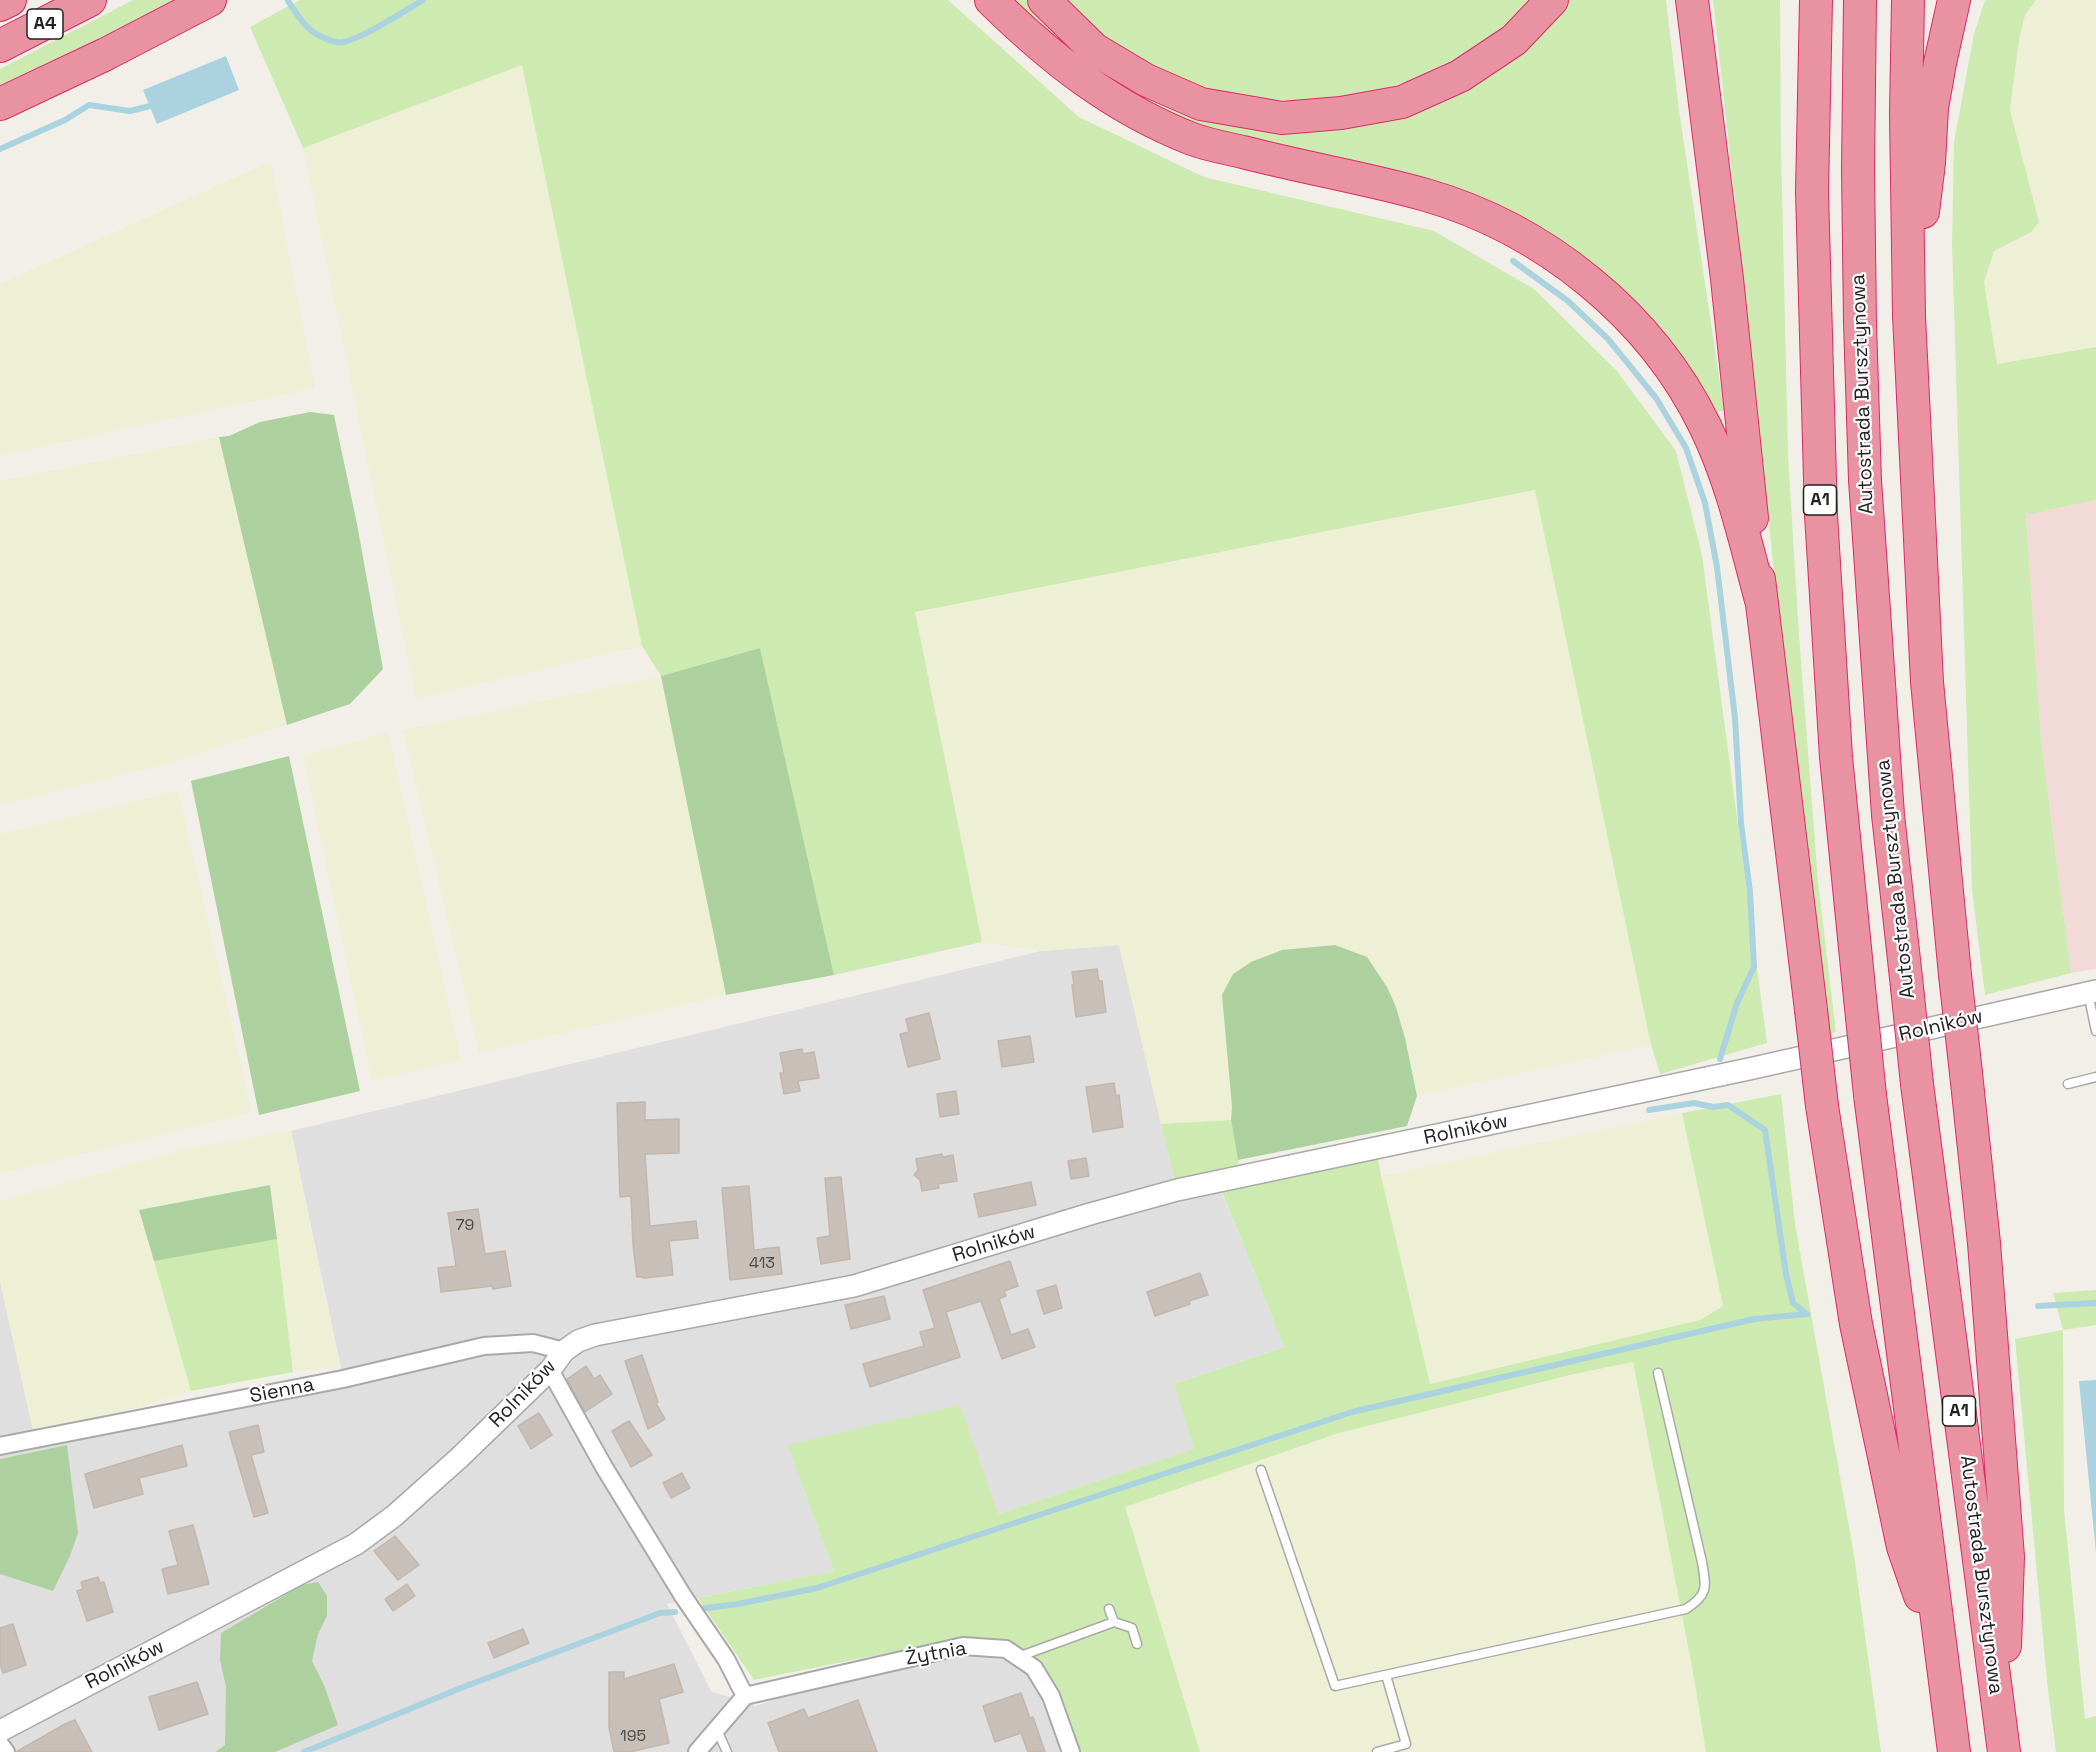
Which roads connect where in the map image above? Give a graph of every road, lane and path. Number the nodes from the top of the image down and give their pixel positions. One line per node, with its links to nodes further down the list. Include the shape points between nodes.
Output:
1 (10, 0): 12 (highway, A4)
2 (90, 0): 13 (highway, A4)
3 (210, 0): 14 (highway)
4 (991, 0): 16 (highway, via 1073,73 1132,112 1194,140 1428,195 1494,221 1547,250 1599,289 1641,329 1675,375 1704,425 1724,470)
5 (1044, 0): 6 (highway, via 1094,49 1146,80 1201,104 1282,118 1402,102 1460,75 1514,40)
6 (1552, 0)
7 (1692, 0): 16 (highway, via 1740,389)
8 (1816, 0): 30 (highway, A1, bridge, via 1812,192 1821,514 1836,757 1870,1095)
9 (1860, 0): 36 (highway, Autostrada Bursztynowa / A1, bridge, via 1858,170 1865,480 1888,815 1917,1084)
10 (1908, 0): 15 (highway)
11 (1954, 0): 15 (highway, via 1932,108 1929,163)
12 (0, 5)
13 (0, 46)
14 (0, 104)
15 (1909, 316): 36 (highway, bridge, via 1927,682 1984,1243 2008,1557)
16 (1761, 600): 30 (highway, bridge, via 1822,1106 1856,1324 1901,1535)
17 (2092, 992): 18 (lane); 21 (street, Rolników, via 1177,1190 854,1286 595,1335)
18 (2096, 1031)
19 (2096, 1077): 20 (lane)
20 (2068, 1084)
21 (564, 1351): 22 (street, Rolników); 24 (street, Sienna, via 533,1343 484,1346 343,1379)
22 (549, 1370): 32 (street); 34 (street, Rolników, via 459,1458 356,1544)
23 (1658, 1373): 31 (lane, via 1702,1562 1706,1587 1701,1599 1686,1609)
24 (0, 1446)
25 (1261, 1470): 31 (lane, via 1335,1686)
26 (1109, 1609): 27 (lane)
27 (1114, 1622): 28 (lane, via 1132,1629); 29 (lane)
28 (1137, 1644)
29 (1017, 1657): 32 (street, Żytnia, via 1006,1649 963,1646); 40 (street, Żytnia, via 1034,1668 1051,1696)
30 (1942, 1665): 42 (highway, A1)
31 (1386, 1675): 41 (lane, via 1406,1744)
32 (745, 1696): 33 (street)
33 (717, 1730): 38 (street); 39 (lane)
34 (0, 1731)
35 (0, 1744): 37 (street)
36 (2002, 1744)
37 (6, 1752)
38 (698, 1752)
39 (727, 1752)
40 (1071, 1752)
41 (1377, 1752)
42 (1954, 1752)

